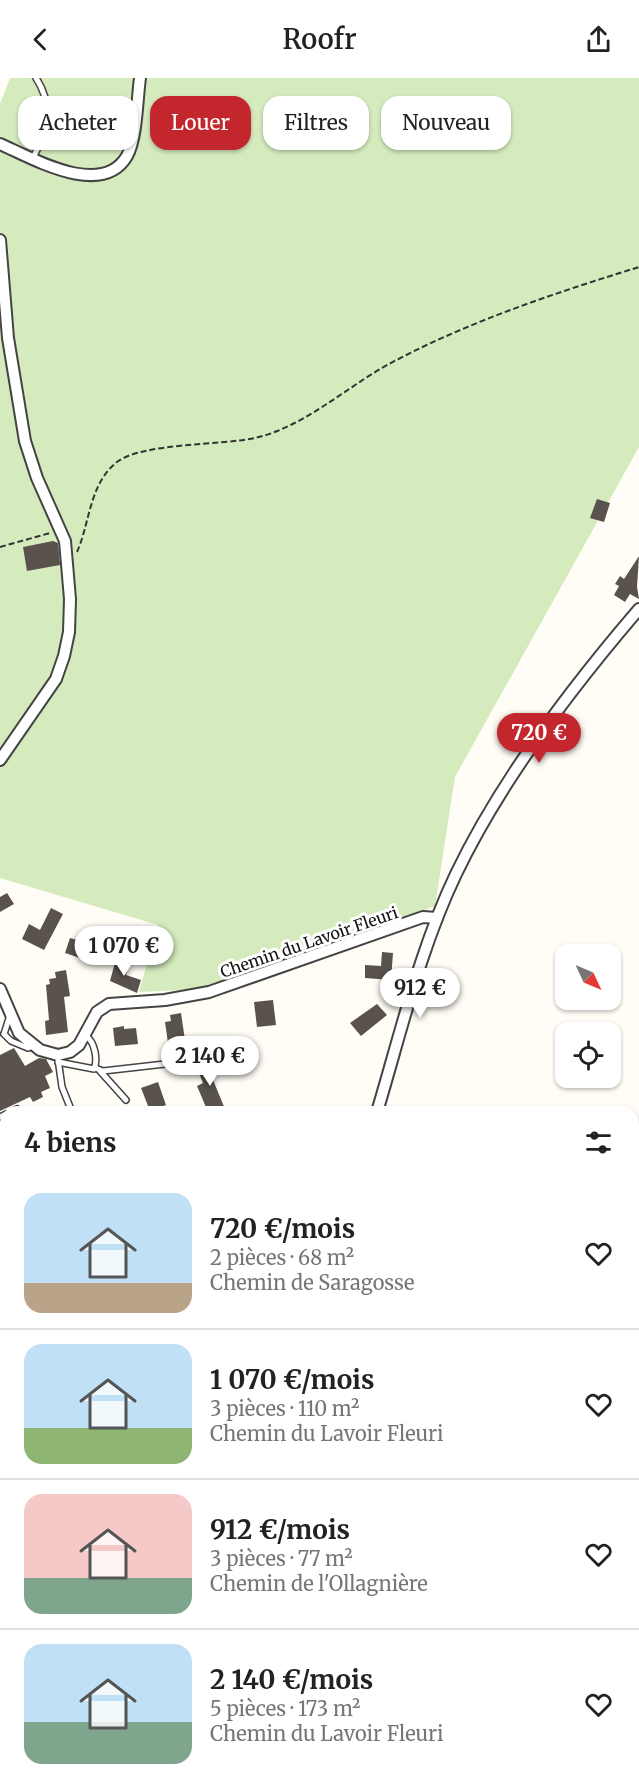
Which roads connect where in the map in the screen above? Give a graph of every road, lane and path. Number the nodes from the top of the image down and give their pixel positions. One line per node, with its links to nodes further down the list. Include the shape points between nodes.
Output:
1 (36, 78): 4 (lane, via 46,101 47,120)
2 (140, 78): 4 (street, via 128,154 121,164 98,175 84,175)
3 (0, 144): 4 (street)
4 (33, 158)
5 (0, 240): 7 (street, via 8,338 25,441 37,478)
6 (639, 267): 9 (path, via 529,304 420,349 281,431 144,452 117,462 100,483 78,550)
7 (62, 530): 8 (path); 9 (street)
8 (0, 547)
9 (68, 559): 11 (street, via 69,632 64,656 56,679)
10 (639, 609): 12 (street, via 500,795 455,875)
11 (0, 760)
12 (437, 918): 16 (street, Chemin du Lavoir Fleuri, via 423,917 209,992 108,1005 97,1012); 23 (street)
13 (0, 989): 14 (street)
14 (10, 1015): 15 (lane); 17 (street, via 19,1032)
15 (2, 1035): 17 (lane, via 28,1048)
16 (86, 1036): 18 (street, Chemin du Lavoir Fleuri); 20 (lane, via 93,1044)
17 (33, 1045): 18 (street)
18 (58, 1058): 20 (lane, via 90,1070); 22 (lane)
19 (165, 1064): 20 (lane)
20 (98, 1069): 21 (lane)
21 (126, 1100)
22 (70, 1106)
23 (379, 1106)

